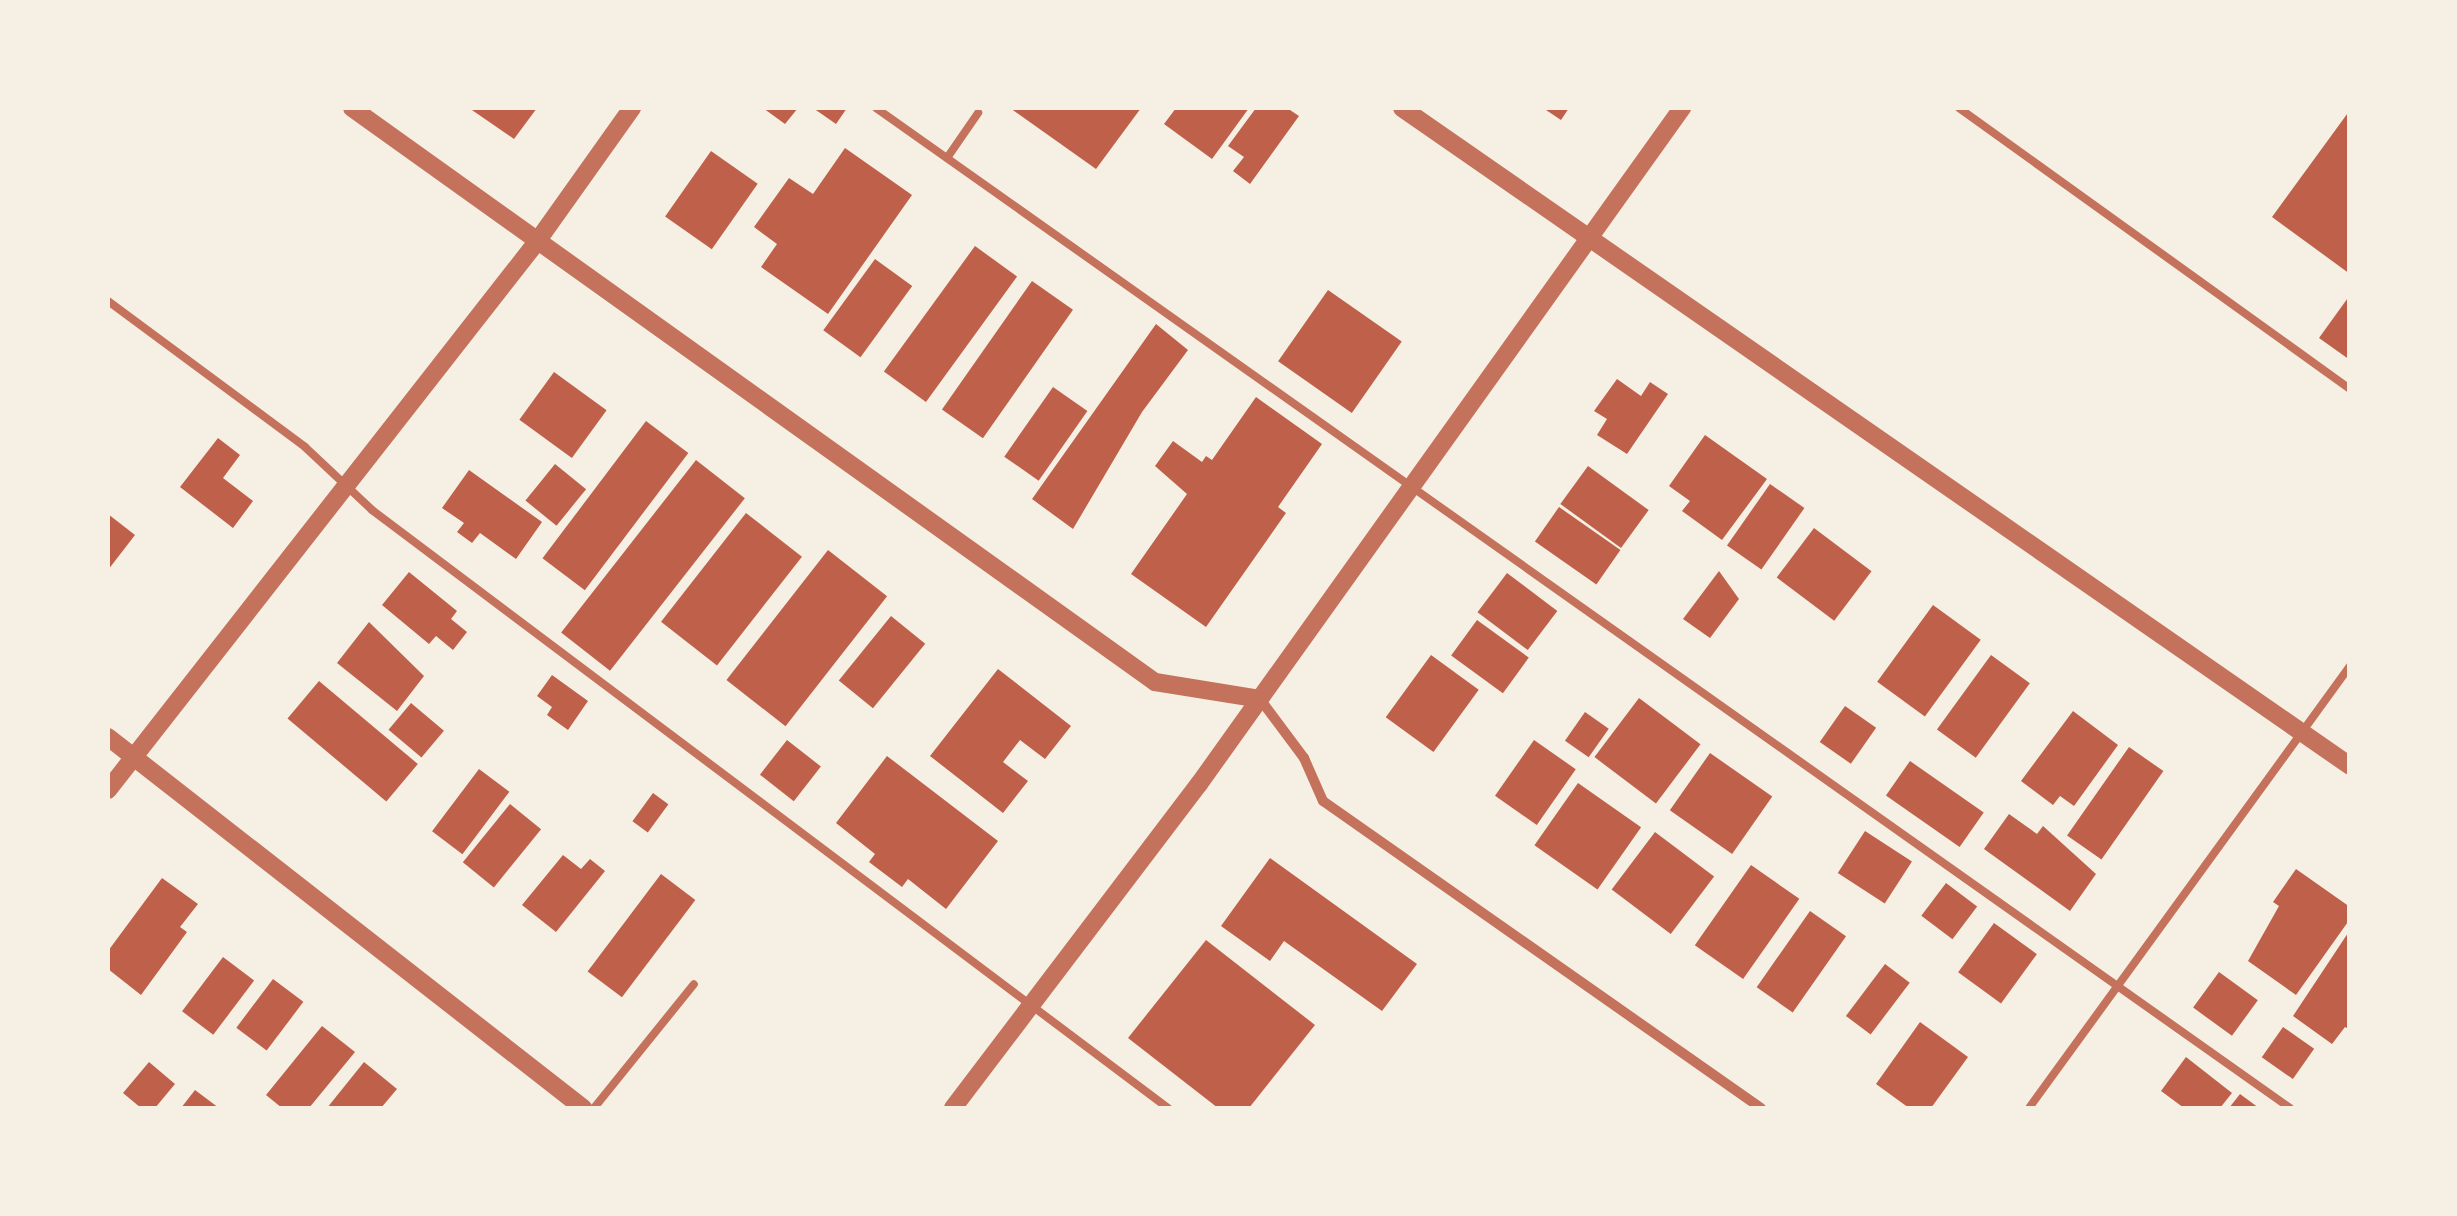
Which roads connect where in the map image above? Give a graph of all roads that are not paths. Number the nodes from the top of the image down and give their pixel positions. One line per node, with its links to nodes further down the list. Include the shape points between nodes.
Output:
1 (352, 108): 10 (street)
2 (632, 108): 10 (street)
3 (876, 108): 8 (lane)
4 (1402, 108): 9 (street)
5 (1682, 108): 9 (street)
6 (1959, 108): 12 (lane)
7 (978, 113): 8 (lane)
8 (946, 158): 14 (lane)
9 (1589, 238): 14 (street); 17 (street)
10 (536, 243): 13 (street); 16 (street, via 1155,682)
11 (108, 300): 13 (lane, via 305,447)
12 (2350, 389)
13 (344, 488): 19 (street); 24 (lane)
14 (1411, 488): 16 (street); 23 (lane)
15 (2350, 666): 17 (lane)
16 (1260, 699): 24 (street); 29 (street, via 1304,758 1323,801)
17 (2302, 732): 20 (street); 23 (lane)
18 (108, 737): 19 (street)
19 (133, 757): 21 (street); 25 (street)
20 (2350, 766)
21 (108, 790)
22 (694, 984): 26 (lane)
23 (2116, 988): 30 (lane); 31 (lane)
24 (1033, 1005): 27 (street); 28 (lane)
25 (583, 1108)
26 (594, 1108)
27 (953, 1108)
28 (1168, 1108)
29 (1761, 1108)
30 (2029, 1108)
31 (2290, 1108)

